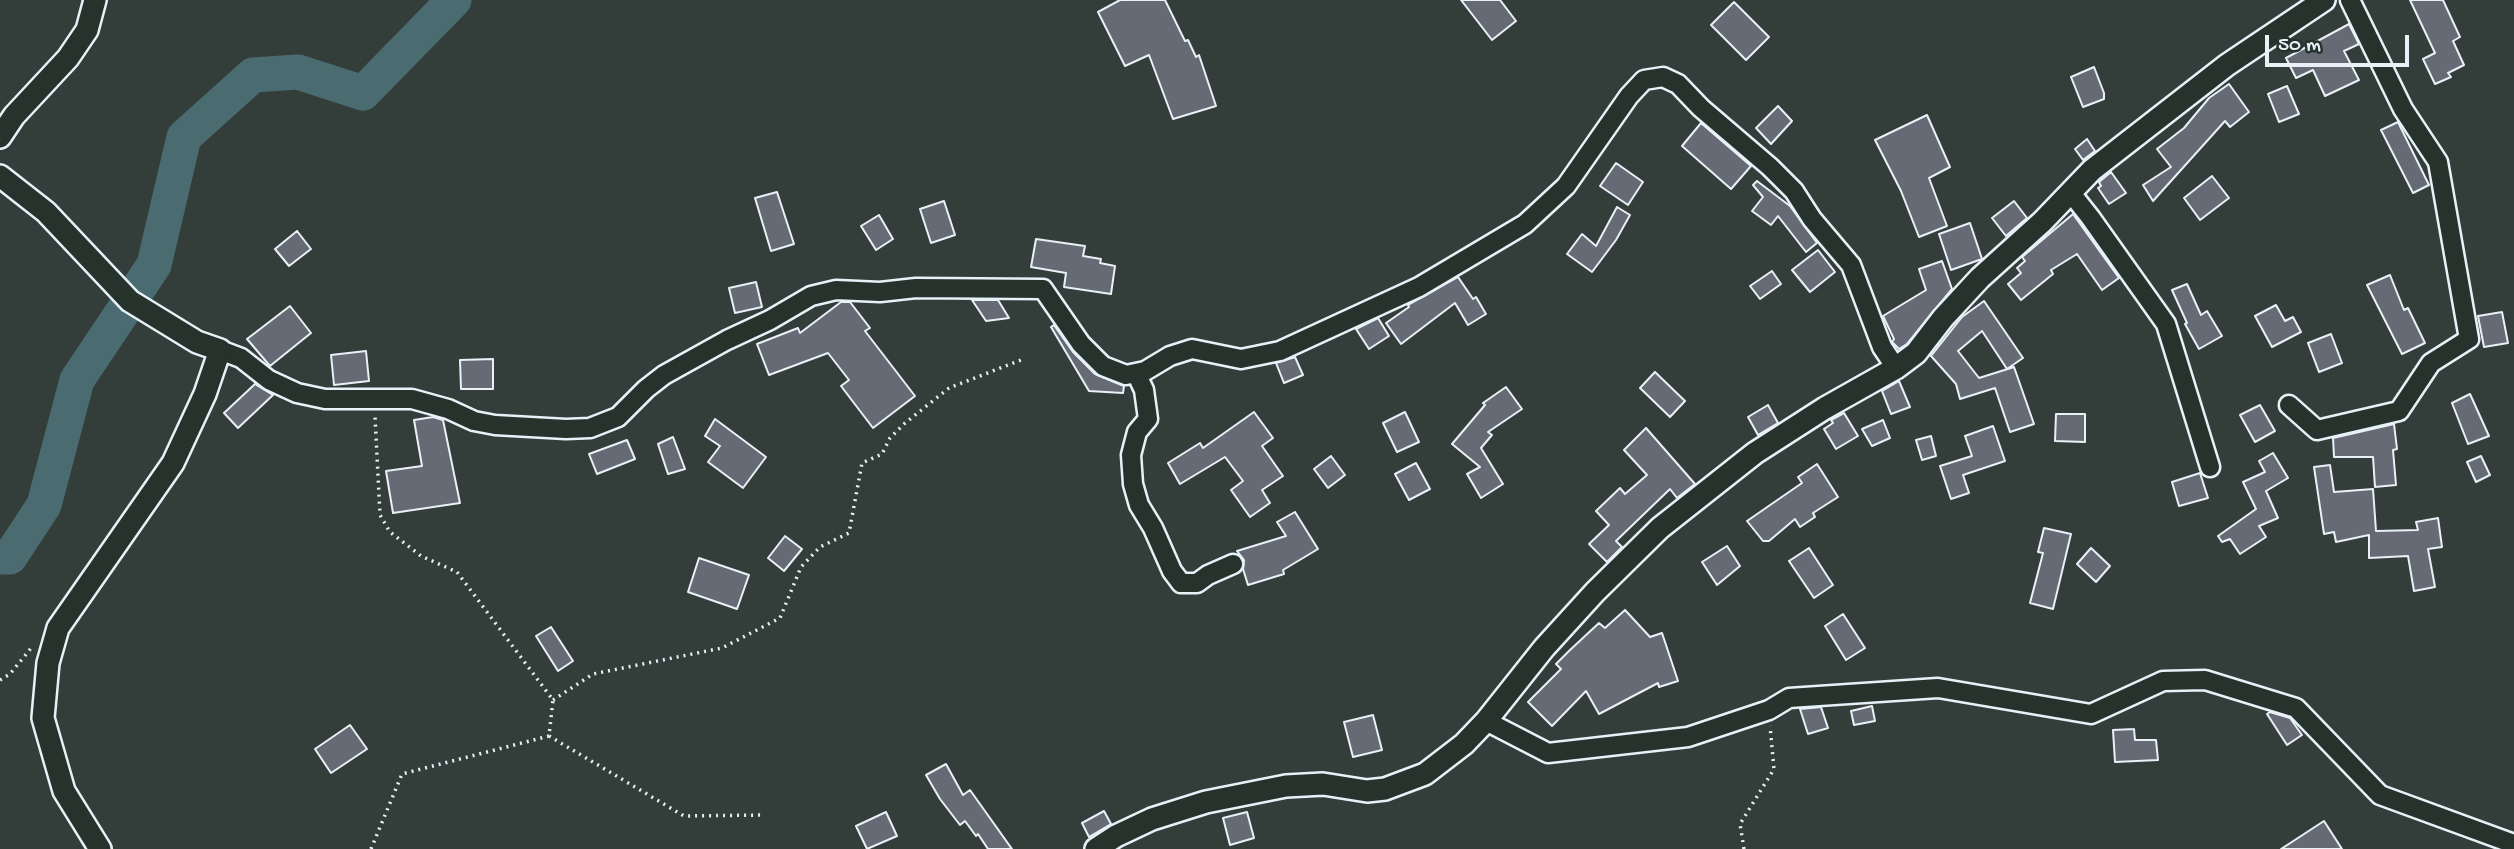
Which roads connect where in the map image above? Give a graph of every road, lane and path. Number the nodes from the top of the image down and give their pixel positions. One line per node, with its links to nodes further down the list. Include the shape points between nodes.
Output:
1 (95, 0): 4 (street, via 87,30 68,58)
2 (2324, 0): 6 (street, via 2227,65 2119,147)
3 (2350, 0): 12 (street, via 2403,109 2438,162 2469,339 2431,363 2399,411 2317,430)
4 (0, 137)
5 (0, 176): 7 (street, via 46,212 130,301)
6 (2071, 193): 9 (street, via 1980,278 1916,353); 13 (street, via 2166,324)
7 (220, 350): 11 (street, via 242,358 269,380 298,393); 21 (street, via 173,463 58,628 48,663 43,718 64,791)
8 (1021, 360): 15 (path, via 949,388 904,424 882,454 862,463 849,533 820,547 802,567 780,618 722,648 593,674)
9 (1896, 368): 10 (street, via 1882,347 1851,265 1794,191 1678,84 1663,77 1644,80 1566,186 1525,224 1419,287 1280,351 1241,359 1192,349); 17 (street, via 1755,453 1660,528 1578,610)
10 (1136, 373): 11 (street, via 1126,375 1103,366 1081,344 1043,289 836,290 811,296 664,375 618,417 590,428 495,425 412,398); 14 (street, via 1148,419 1137,432 1131,455 1133,484 1172,571 1181,583 1197,583)
11 (374, 400): 15 (path, via 380,514 390,532 421,556 457,572)
12 (2289, 405)
13 (2210, 467)
14 (1233, 564)
15 (553, 699): 18 (path)
16 (1769, 710): 17 (street, via 1688,737 1548,753); 20 (street, via 1789,698 1938,688 2091,714 2163,681 2205,680 2296,708 2380,795); 24 (path, via 1774,769 1740,824)
17 (1486, 721): 23 (street, via 1425,774 1385,789 1286,786 1206,802 1152,819)
18 (550, 736): 19 (path, via 684,816); 22 (path, via 401,774)
19 (763, 816)
20 (2514, 844)
21 (100, 849)
22 (370, 849)
23 (1097, 849)
24 (1744, 849)

